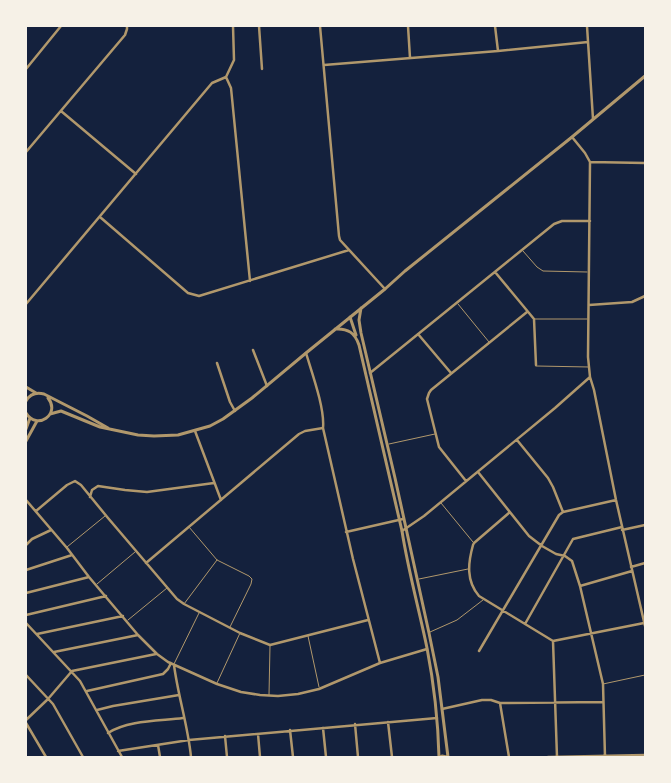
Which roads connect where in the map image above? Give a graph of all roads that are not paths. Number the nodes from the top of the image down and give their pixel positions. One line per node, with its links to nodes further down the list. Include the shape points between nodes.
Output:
1 (61, 26): 13 (street)
2 (233, 26): 16 (street, via 234,60)
3 (259, 26): 14 (street)
4 (320, 26): 12 (street)
5 (408, 26): 11 (street)
6 (495, 26): 10 (street)
7 (587, 26): 9 (street)
8 (127, 28): 17 (street, via 125,35)
9 (588, 42): 10 (street); 18 (street)
10 (498, 51): 11 (street)
11 (410, 58): 12 (street)
12 (324, 65): 27 (street, via 338,236)
13 (26, 69)
14 (262, 69)
15 (645, 76): 18 (street)
16 (226, 77): 23 (street, via 212,83); 30 (street, via 231,88)
17 (61, 111): 20 (street); 23 (street)
18 (594, 118): 19 (street)
19 (572, 137): 21 (street); 31 (street)
20 (26, 152)
21 (590, 162): 22 (street); 25 (street)
22 (645, 163)
23 (136, 174): 24 (street)
24 (100, 217): 30 (street, via 191,295 199,296); 34 (street)
25 (590, 221): 26 (street, via 556,223); 29 (street)
26 (521, 249): 28 (street); 29 (lane, via 537,268 543,271)
27 (349, 250): 30 (street); 31 (street)
28 (495, 272): 33 (street); 37 (street)
29 (590, 272): 35 (street)
30 (250, 281)
31 (385, 289): 36 (street)
32 (645, 296): 35 (street, via 632,302)
33 (457, 303): 42 (street); 44 (lane)
34 (26, 304)
35 (589, 305): 40 (street)
36 (361, 308): 38 (street); 51 (street, via 359,323)
37 (527, 312): 39 (street); 44 (street)
38 (350, 317): 41 (street); 43 (street)
39 (534, 319): 40 (lane); 48 (street)
40 (589, 319): 49 (street)
41 (335, 330): 43 (street, via 346,329); 46 (street)
42 (418, 334): 50 (street); 51 (street)
43 (356, 337): 84 (street)
44 (489, 342): 50 (street)
45 (253, 350): 54 (street)
46 (306, 352): 54 (street); 63 (street, via 317,390)
47 (217, 363): 58 (street)
48 (536, 366): 49 (lane)
49 (589, 367): 52 (street)
50 (451, 373): 67 (street, via 431,390 428,396)
51 (370, 374): 70 (street)
52 (590, 377): 68 (street); 77 (street)
53 (26, 386): 55 (street)
54 (266, 386): 58 (street)
55 (36, 393): 56 (street); 57 (street)
56 (47, 396): 60 (street, via 52,406); 65 (street)
57 (26, 400)
58 (235, 411): 66 (street)
59 (26, 413): 61 (street)
60 (50, 414): 62 (street); 65 (street, via 61,411)
61 (30, 418): 62 (street); 64 (street)
62 (37, 421): 69 (street)
63 (323, 428): 76 (street, via 299,434); 91 (street)
64 (26, 429)
65 (110, 429): 66 (street, via 154,436)
66 (195, 431): 73 (street)
67 (435, 433): 70 (lane); 72 (street, via 440,450)
68 (517, 440): 71 (street); 81 (street, via 548,478)
69 (26, 442)
70 (387, 444): 83 (street)
71 (478, 472): 72 (street); 80 (street)
72 (466, 481): 78 (street)
73 (214, 483): 74 (street, via 155,491 132,491 98,486 92,490); 76 (street)
74 (90, 497): 79 (street, via 81,484 75,481); 82 (street)
75 (26, 500): 79 (street)
76 (221, 500): 86 (street)
77 (616, 500): 81 (street); 87 (street)
78 (441, 502): 88 (street); 92 (lane)
79 (36, 511): 89 (street)
80 (510, 512): 92 (street); 94 (street, via 527,534)
81 (563, 512): 94 (street)
82 (105, 515): 95 (lane); 96 (street)
83 (403, 519): 84 (street); 88 (street)
84 (399, 520): 90 (street); 91 (street)
85 (645, 525): 87 (street)
86 (189, 527): 99 (lane); 100 (street)
87 (622, 528): 98 (street, via 576,538); 102 (street)
88 (405, 529): 90 (street); 107 (street)
89 (51, 530): 93 (street); 95 (street)
90 (402, 531): 134 (street)
91 (346, 532): 120 (street)
92 (474, 543): 103 (street)
93 (26, 544)
94 (542, 546): 98 (street); 116 (street)
95 (67, 548): 97 (street)
96 (136, 551): 100 (street); 108 (lane)
97 (72, 555): 104 (street); 106 (street)
98 (565, 556): 109 (street, via 572,561); 123 (street)
99 (217, 560): 114 (lane); 125 (lane, via 252,579)
100 (146, 563): 110 (street)
101 (645, 563): 102 (street)
102 (631, 567): 105 (street)
103 (468, 569): 107 (lane); 113 (street, via 473,589)
104 (26, 570)
105 (632, 571): 109 (street); 117 (street)
106 (89, 577): 108 (street); 111 (street)
107 (417, 580): 127 (street)
108 (97, 584): 112 (street)
109 (580, 586): 129 (street)
110 (167, 587): 114 (street, via 177,600); 121 (lane)
111 (26, 593)
112 (106, 596): 118 (street); 119 (street)
113 (483, 600): 116 (street); 127 (lane, via 457,620)
114 (184, 604): 115 (street)
115 (199, 612): 125 (street); 139 (lane)
116 (503, 612): 123 (street); 135 (street)
117 (643, 612): 124 (street)
118 (26, 615)
119 (122, 616): 121 (street); 128 (street)
120 (368, 620): 131 (street); 138 (street)
121 (127, 621): 130 (street)
122 (26, 623): 128 (street)
123 (525, 624): 132 (street)
124 (645, 625): 129 (street)
125 (230, 628): 126 (street)
126 (240, 633): 133 (street); 143 (lane)
127 (429, 633): 153 (street)
128 (37, 634): 136 (street)
129 (591, 634): 132 (street); 144 (street)
130 (138, 635): 136 (street); 137 (street)
131 (308, 635): 133 (street); 145 (lane)
132 (553, 641): 152 (street)
133 (270, 645): 148 (lane)
134 (427, 649): 138 (street); 156 (street)
135 (479, 651)
136 (54, 652): 140 (street)
137 (157, 654): 139 (street); 140 (street)
138 (380, 663): 145 (street)
139 (172, 664): 143 (street); 146 (street, via 163,674); 147 (street)
140 (72, 671): 146 (street); 149 (street)
141 (26, 675): 149 (street)
142 (645, 675): 144 (lane)
143 (216, 684): 148 (street, via 241,692)
144 (603, 684): 150 (street)
145 (319, 689): 148 (street, via 298,694)
146 (86, 691): 154 (street)
147 (179, 695): 154 (street); 155 (street)
148 (269, 695)
149 (48, 699): 157 (street); 171 (street)
150 (603, 702): 152 (street); 169 (street)
151 (500, 703): 152 (street); 153 (street, via 482,700); 183 (street)
152 (554, 703): 185 (street)
153 (442, 709): 182 (street)
154 (96, 710): 162 (street)
155 (183, 718): 162 (street, via 126,725); 165 (street)
156 (437, 718): 158 (street); 181 (street)
157 (26, 721): 170 (street)
158 (388, 722): 159 (street); 180 (street)
159 (355, 724): 160 (street); 179 (street)
160 (323, 728): 161 (street); 178 (street)
161 (290, 730): 163 (street); 177 (street)
162 (108, 733): 167 (street)
163 (258, 734): 164 (street); 176 (street)
164 (225, 736): 165 (street); 175 (street)
165 (189, 740): 166 (street); 174 (street)
166 (158, 745): 167 (street); 173 (street)
167 (118, 751): 172 (street)
168 (645, 755): 169 (street)
169 (605, 756): 185 (street)
170 (46, 757)
171 (83, 757)
172 (122, 757)
173 (160, 757)
174 (191, 757)
175 (227, 757)
176 (260, 757)
177 (293, 757)
178 (326, 757)
179 (358, 757)
180 (392, 757)
181 (439, 757): 182 (street)
182 (447, 757)
183 (509, 757)
184 (548, 757): 185 (street)
185 (557, 757)

